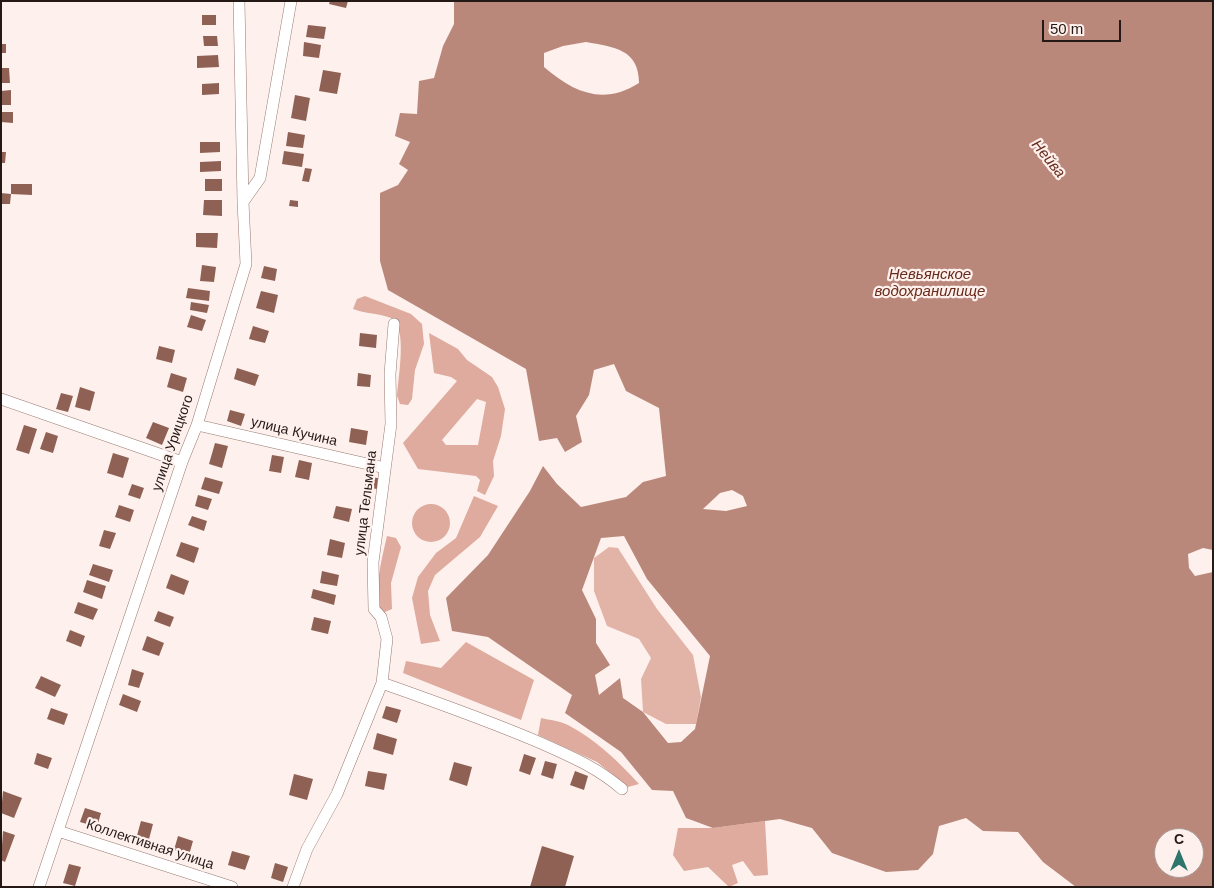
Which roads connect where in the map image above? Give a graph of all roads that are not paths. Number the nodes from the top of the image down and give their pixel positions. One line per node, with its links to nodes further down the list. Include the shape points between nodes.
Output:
1 (239, 1): 3 (street, улица Урицкого)
2 (291, 1): 3 (street, via 260,178)
3 (243, 202): 6 (street, улица Урицкого, via 246,264)
4 (394, 324): 8 (street, улица Тельмана, via 391,424)
5 (1, 399): 7 (street)
6 (196, 425): 7 (street, улица Урицкого); 8 (street, улица Кучина)
7 (182, 462): 11 (street, улица Урицкого)
8 (385, 468): 9 (street, улица Тельмана, via 373,586 374,610 381,617 387,639)
9 (382, 683): 10 (street, via 518,734 586,764 605,774); 14 (street, улица Тельмана, via 337,794 307,849)
10 (622, 789)
11 (58, 831): 12 (street, улица Урицкого); 13 (street, Коллективная улица)
12 (39, 887)
13 (232, 887)
14 (293, 887)

